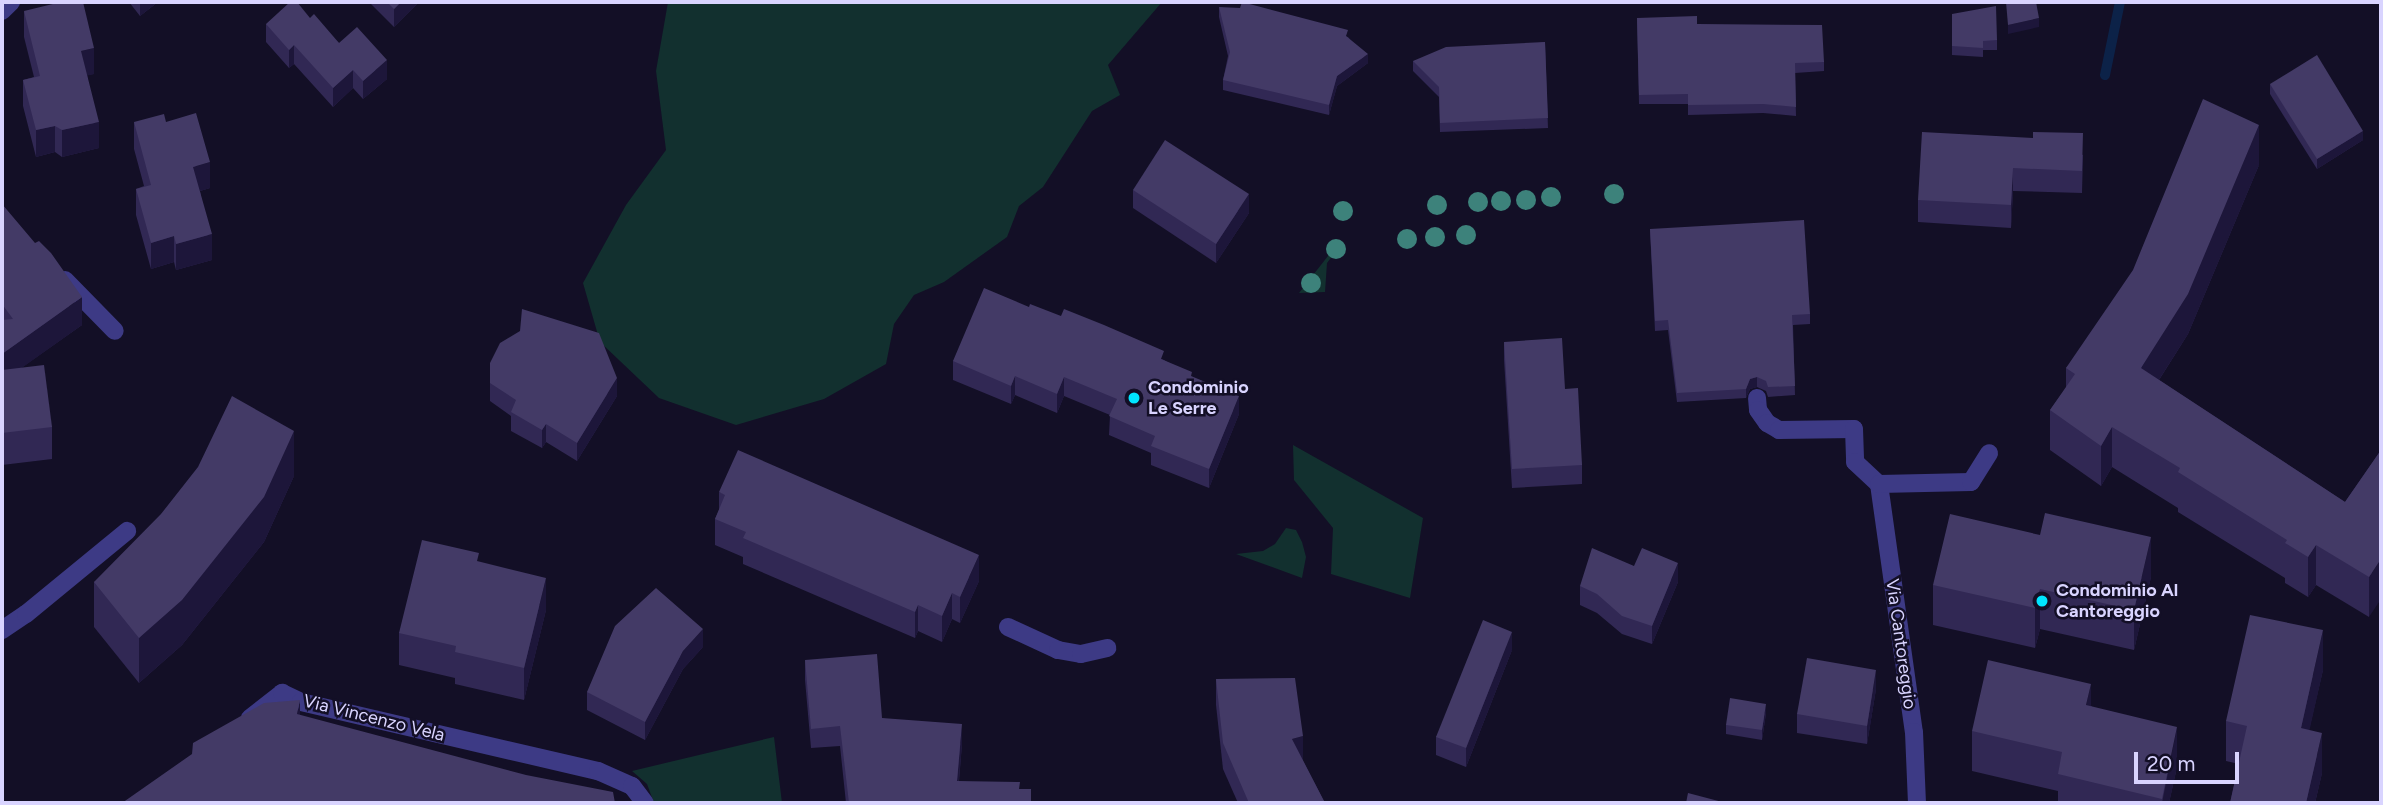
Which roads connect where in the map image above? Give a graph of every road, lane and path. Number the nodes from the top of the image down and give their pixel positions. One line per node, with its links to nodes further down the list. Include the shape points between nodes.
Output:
1 (11, 2): 2 (street)
2 (2, 11)
3 (49, 263): 4 (street)
4 (115, 331)
5 (1757, 398): 7 (street, via 1763,416 1779,430 1854,429 1855,462)
6 (1989, 453): 7 (street, via 1971,482)
7 (1879, 484): 14 (street, Via Cantoreggio, via 1914,732)
8 (127, 531): 10 (street)
9 (1008, 626): 11 (street, via 1058,650 1082,654)
10 (2, 631)
11 (1107, 648)
12 (230, 732): 13 (street, Via Vincenzo Vela, via 282,693 301,702 598,771 632,786)
13 (645, 803)
14 (1917, 803)

